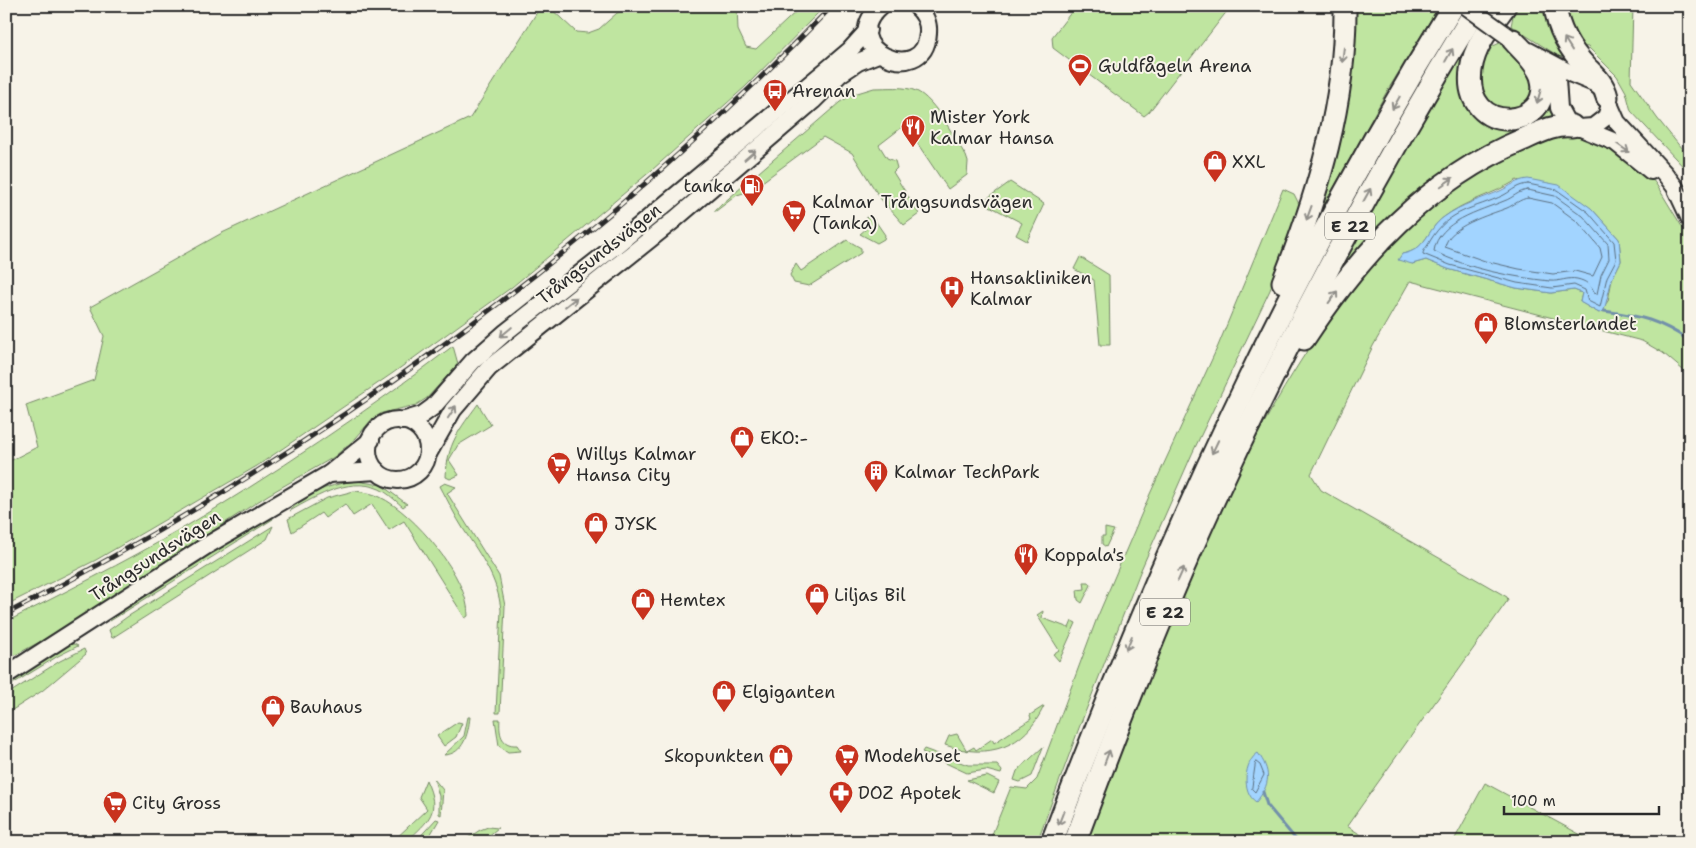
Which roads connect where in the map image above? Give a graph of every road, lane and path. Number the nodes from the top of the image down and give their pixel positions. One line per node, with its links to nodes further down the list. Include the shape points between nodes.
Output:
1 (916, 6): 10 (main road)
2 (933, 6): 10 (main road)
3 (1453, 6): 18 (highway, E 22, one-way to 18, via 1353,176)
4 (1466, 6): 12 (main road, bridge)
5 (1478, 6): 20 (highway, E 22, one-way to 5, via 1369,191)
6 (1505, 6): 12 (highway, one-way to 6, via 1540,74 1542,89 1537,104 1528,113 1518,119 1505,120 1484,112 1471,86 1471,70 1487,30)
7 (1555, 6): 15 (highway, one-way to 7, via 1600,81 1564,38)
8 (878, 9): 11 (main road); 14 (main road, Trångsundsvägen)
9 (1343, 13): 18 (highway, one-way to 18, via 1345,45 1336,107 1313,204)
10 (928, 25): 13 (main road, Trångsundsvägen, via 927,41 919,53 907,60)
11 (868, 30): 13 (main road, via 872,46); 14 (main road, Trångsundsvägen, via 850,50)
12 (1517, 43): 15 (main road, via 1594,83); 16 (main road, via 1558,79 1561,114)
13 (885, 57): 22 (main road, Trångsundsvägen, one-way to 13, via 453,410 489,368 674,220 813,101)
14 (788, 101): 19 (main road, Trångsundsvägen, one-way to 19, via 614,247 506,332 473,361 432,407 422,415)
15 (1609, 101): 16 (main road, via 1606,117 1599,123 1593,127); 17 (main road, via 1617,122 1670,180)
16 (1575, 127): 17 (main road, one-way to 17, via 1606,137 1632,154 1669,190); 20 (highway, one-way to 16, via 1337,292 1414,207 1460,172 1494,153 1542,131 1564,125)
17 (1690, 219)
18 (1236, 403): 26 (highway, E 22, one-way to 26, via 1148,598)
19 (402, 421): 21 (main road, via 383,425); 22 (main road, via 415,426 424,435)
20 (1249, 425): 27 (highway, E 22, one-way to 20, via 1166,608)
21 (370, 440): 23 (main road, via 369,453); 24 (main road, Trångsundsvägen)
22 (428, 454): 23 (main road, via 419,472 408,479 388,478)
23 (377, 471): 24 (main road, Trångsundsvägen)
24 (328, 474): 25 (main road, Trångsundsvägen, via 206,546)
25 (6, 676)
26 (1052, 842)
27 (1075, 842)

